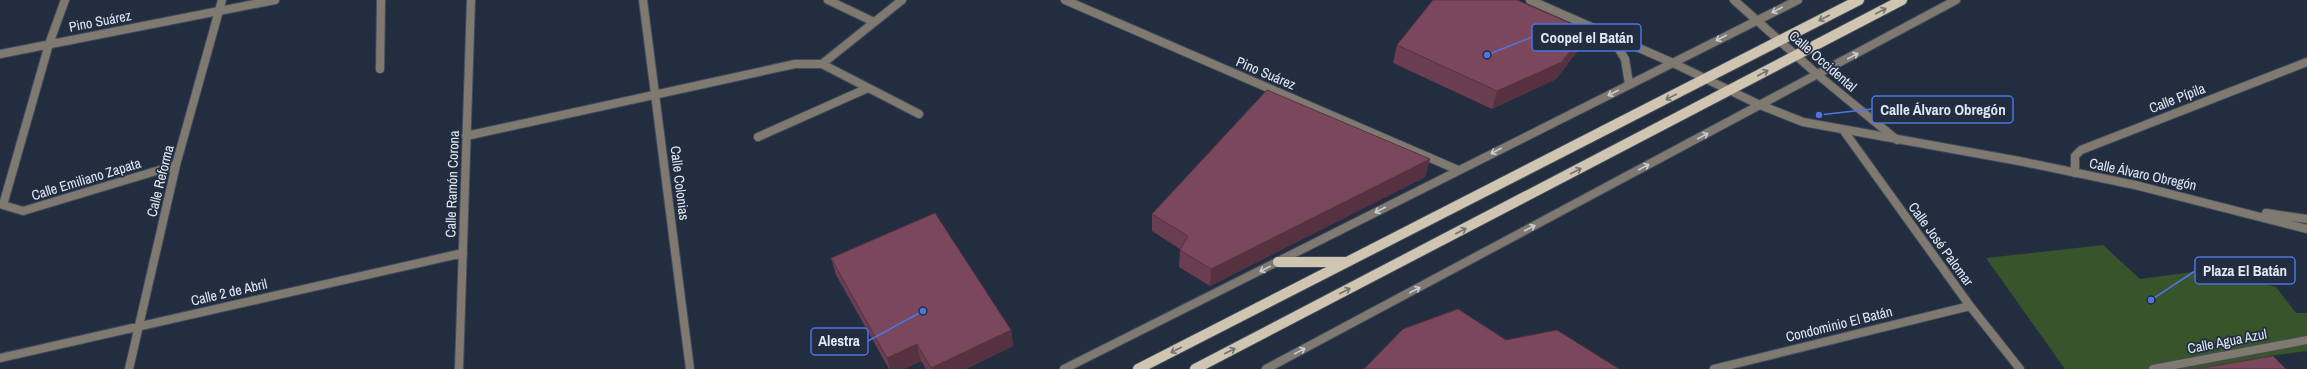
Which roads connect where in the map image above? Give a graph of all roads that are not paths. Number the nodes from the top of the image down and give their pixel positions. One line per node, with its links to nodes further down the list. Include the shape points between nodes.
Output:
1 (65, 0): 21 (street)
2 (222, 0): 16 (street, Calle Reforma)
3 (275, 0): 16 (street, Pino Suárez)
4 (381, 0): 27 (street)
5 (470, 0): 37 (street, Calle Ramón Corona)
6 (643, 0): 33 (street, Calle Colonias)
7 (828, 0): 18 (street)
8 (902, 0): 18 (street)
9 (1065, 0): 41 (street, Pino Suárez)
10 (1530, 0): 19 (street, Calle Álvaro Obregón)
11 (1734, 0): 17 (street, Calle Occidental)
12 (1798, 0): 17 (street, one-way to 17)
13 (1859, 0): 20 (main road, one-way to 20)
14 (1902, 0): 23 (main road, one-way to 14)
15 (1956, 0): 28 (street, one-way to 15)
16 (219, 11): 21 (street, Pino Suárez); 40 (street, Calle Reforma)
17 (1756, 21): 20 (street, Calle Occidental); 25 (street, one-way to 25)
18 (874, 22): 26 (street)
19 (1611, 36): 25 (street, Calle Álvaro Obregón); 30 (street, via 1625,59)
20 (1780, 41): 23 (street, Calle Occidental); 29 (main road)
21 (49, 44): 22 (street, Pino Suárez); 40 (street, Calle Emiliano Zapata, via 3,205 23,211)
22 (0, 54)
23 (1797, 56): 28 (street, Calle Occidental); 32 (main road, one-way to 23)
24 (2307, 62): 42 (street, Calle Pípila, via 2081,150 2075,156)
25 (1673, 63): 29 (street, Calle Álvaro Obregón); 30 (street)
26 (822, 64): 31 (street); 33 (street, via 795,64)
27 (380, 69)
28 (1818, 75): 34 (street); 39 (street, Calle Occidental)
29 (1706, 79): 32 (street, Calle Álvaro Obregón); 48 (main road, one-way to 48)
30 (1629, 84): 41 (street, one-way to 41)
31 (868, 88): 35 (street); 38 (street)
32 (1730, 91): 34 (street, Calle Álvaro Obregón); 58 (main road, one-way to 32)
33 (656, 95): 37 (street); 55 (street, Calle Colonias)
34 (1760, 105): 36 (street, Calle Álvaro Obregón, via 1803,122); 59 (street, one-way to 34)
35 (919, 114)
36 (1844, 131): 39 (street, Calle Álvaro Obregón); 49 (street, Calle José Palomar)
37 (466, 136): 46 (street, Calle Ramón Corona)
38 (758, 137)
39 (1897, 140): 42 (street, Calle Álvaro Obregón)
40 (176, 165): 50 (street, Calle Reforma)
41 (1458, 170): 47 (street, one-way to 47)
42 (2075, 173): 43 (street, Calle Álvaro Obregón)
43 (2240, 209): 44 (street, Calle Álvaro Obregón); 45 (street, Calle Álvaro Obregón)
44 (2307, 219)
45 (2307, 229)
46 (463, 252): 50 (street, Calle 2 de Abril); 54 (street, Calle Ramón Corona)
47 (1278, 262): 48 (main road); 56 (street, one-way to 56)
48 (1348, 262): 57 (main road, one-way to 57)
49 (1970, 306): 60 (street, Condominio El Batán); 61 (street, Calle José Palomar)
50 (140, 326): 52 (street, Calle 2 de Abril); 53 (street, Calle Reforma)
51 (2307, 340): 62 (street, Calle Agua Azul)
52 (0, 358)
53 (130, 369)
54 (459, 369)
55 (690, 369)
56 (1064, 369)
57 (1138, 369)
58 (1195, 369)
59 (1266, 369)
60 (1714, 369)
61 (2020, 369)
62 (2153, 369)

